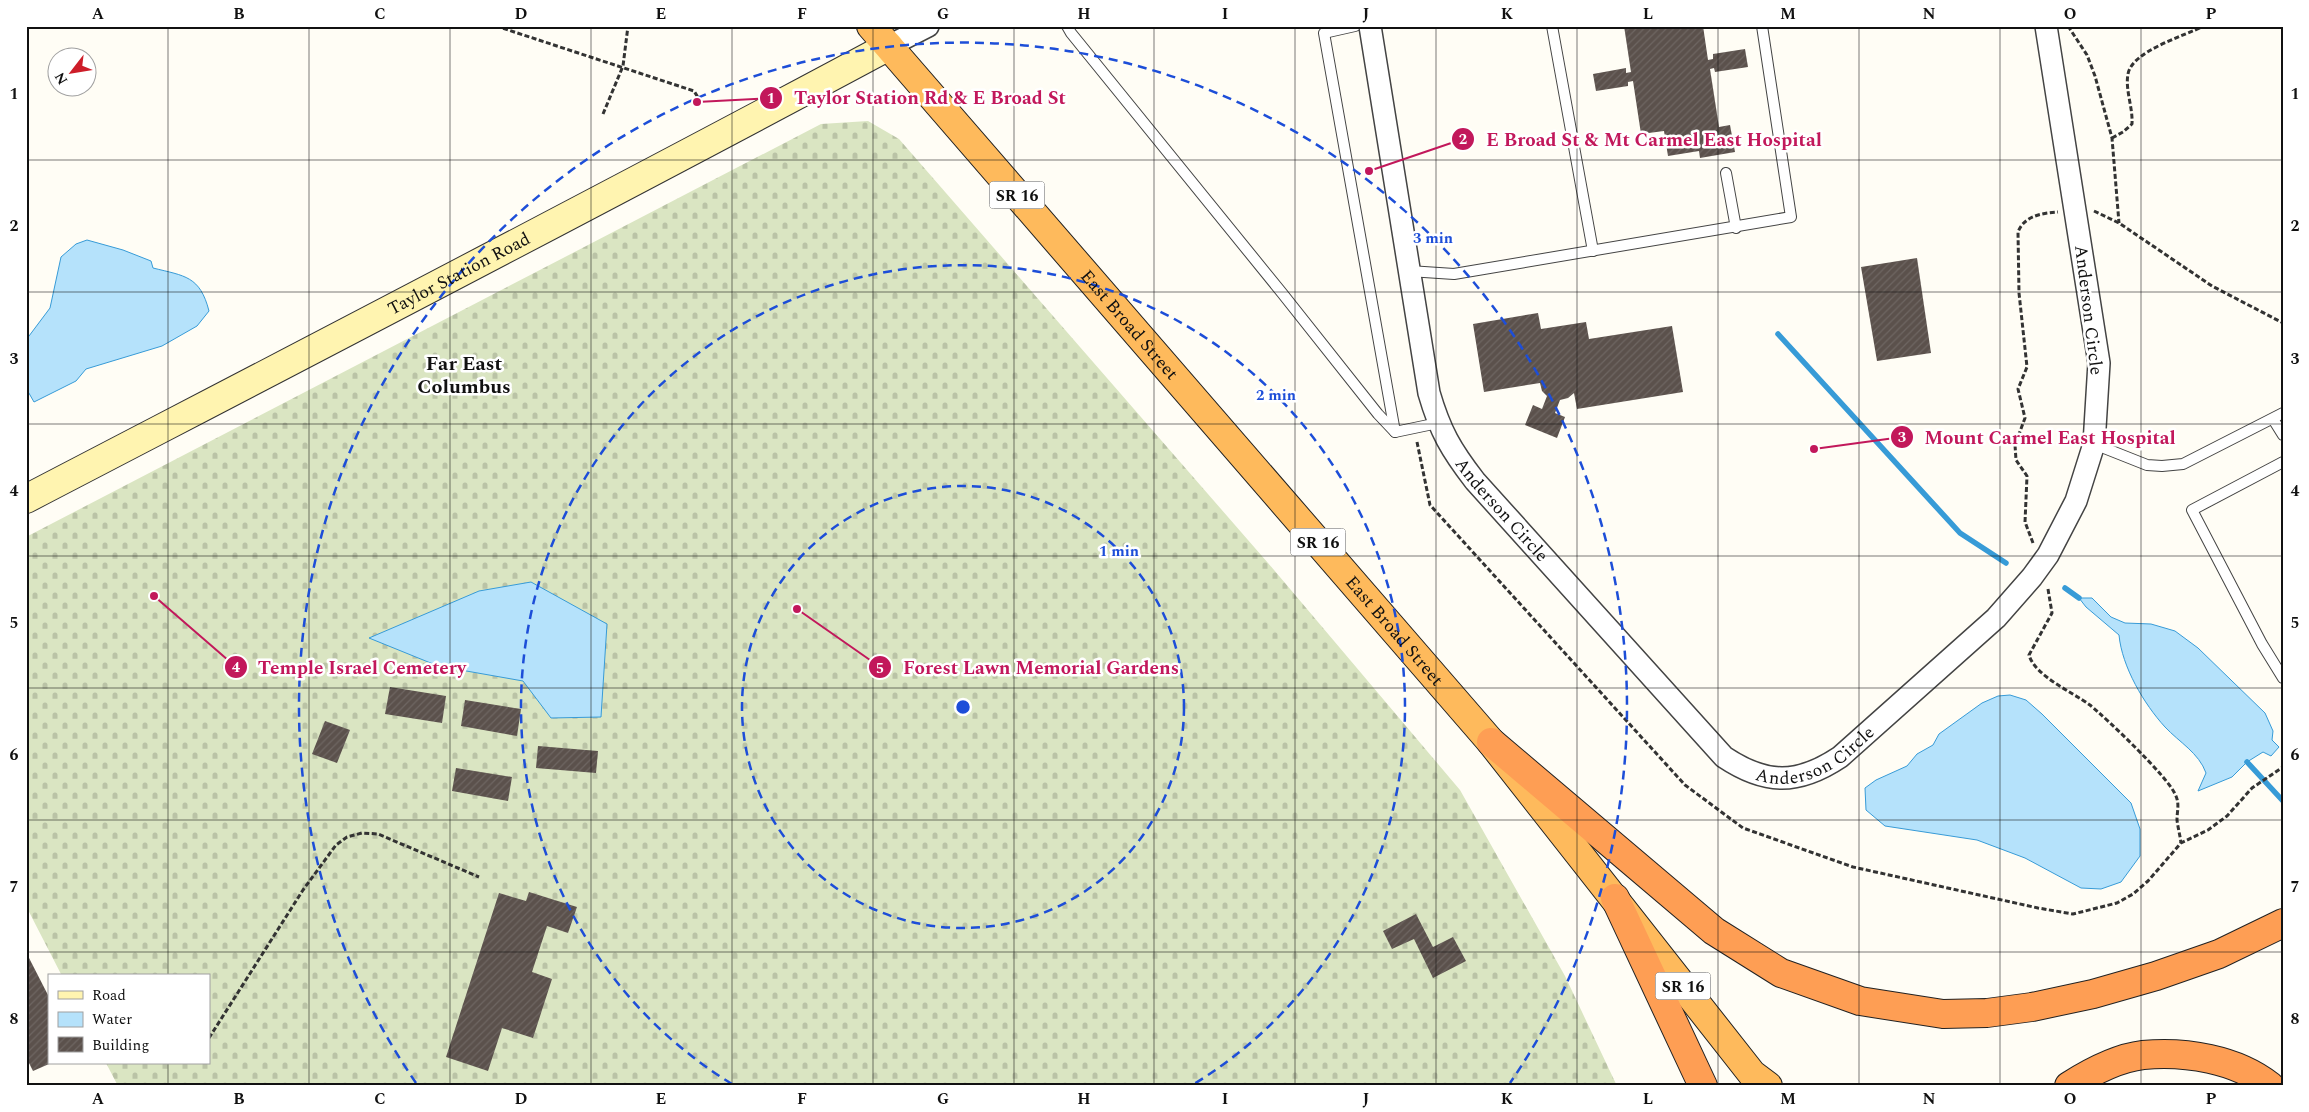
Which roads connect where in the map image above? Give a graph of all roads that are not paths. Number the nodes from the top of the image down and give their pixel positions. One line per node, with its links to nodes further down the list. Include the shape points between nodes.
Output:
1 (871, 26): 10 (highway, East Broad Street / SR 16)
2 (928, 26): 10 (street)
3 (1067, 26): 18 (lane)
4 (1355, 26): 9 (lane)
5 (1370, 26): 14 (street, Anderson Circle)
6 (1552, 26): 13 (lane)
7 (1762, 26): 12 (lane, via 1791,217)
8 (2046, 26): 20 (street, Anderson Circle, via 2099,364)
9 (1323, 29): 18 (lane)
10 (889, 46): 22 (main road, Taylor Station Road); 24 (highway, East Broad Street / SR 16)
11 (1726, 173): 12 (lane)
12 (1736, 228): 13 (lane)
13 (1593, 251): 14 (lane, via 1454,274)
14 (1409, 271): 17 (street, Anderson Circle, via 1429,393)
15 (2283, 413): 16 (lane)
16 (2273, 419): 19 (lane); 20 (lane, via 2183,464 2147,465)
17 (1438, 423): 18 (lane); 20 (street, Anderson Circle, via 1456,457 1475,481 1724,757 1742,769 1774,778 1797,778 1821,770 1840,757 1996,618 2048,555 2076,501)
18 (1395, 432)
19 (2283, 435)
20 (2094, 444)
21 (2283, 462): 23 (lane, via 2192,510)
22 (26, 500)
23 (2283, 678)
24 (1491, 742): 25 (highway, East Broad Street / SR 16); 26 (highway, via 1714,931 1781,973 1860,1001 1943,1014 2032,1007 2156,976 2218,954)
25 (1615, 898): 27 (highway, East Broad Street / SR 16); 28 (highway)
26 (2283, 923)
27 (1760, 1080)
28 (1703, 1086)
29 (2069, 1086): 30 (highway, via 2100,1069 2143,1055 2208,1058 2248,1072)
30 (2270, 1086)

